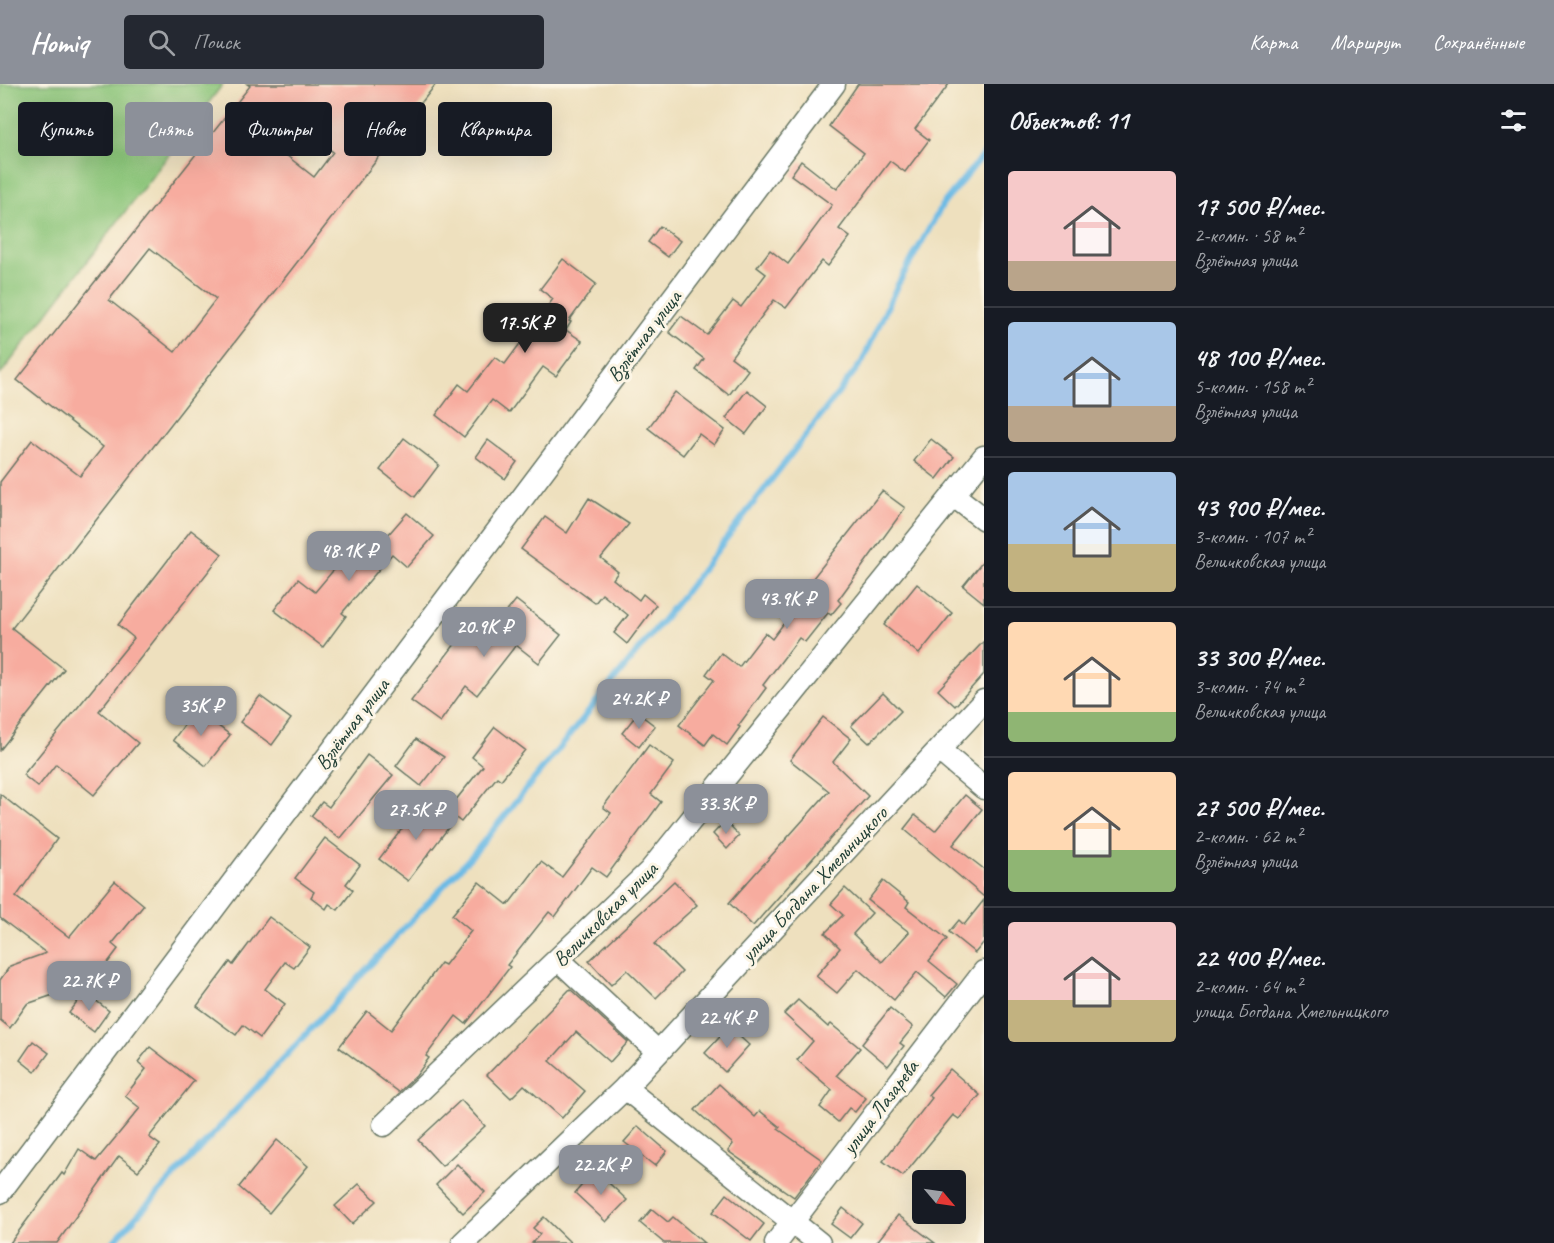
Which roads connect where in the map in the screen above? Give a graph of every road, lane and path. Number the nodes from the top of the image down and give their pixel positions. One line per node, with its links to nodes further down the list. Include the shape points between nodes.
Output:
1 (834, 84): 13 (street, Взлётная улица)
2 (984, 457): 3 (street, Величковская улица)
3 (953, 495): 4 (street); 8 (street, Величковская улица, via 651,871)
4 (984, 519)
5 (984, 701): 6 (street, улица Богдана Хмельницкого)
6 (939, 750): 7 (street); 10 (street, улица Богдана Хмельницкого)
7 (984, 788)
8 (559, 960): 10 (street); 12 (street, Величковская улица)
9 (984, 972): 14 (street, улица Лазарева)
10 (658, 1052): 11 (street, улица Богдана Хмельницкого)
11 (625, 1088): 14 (street); 15 (street, улица Богдана Хмельницкого)
12 (384, 1125)
13 (0, 1192)
14 (793, 1221): 16 (street, улица Лазарева); 17 (street)
15 (463, 1243)
16 (776, 1243)
17 (819, 1243)

